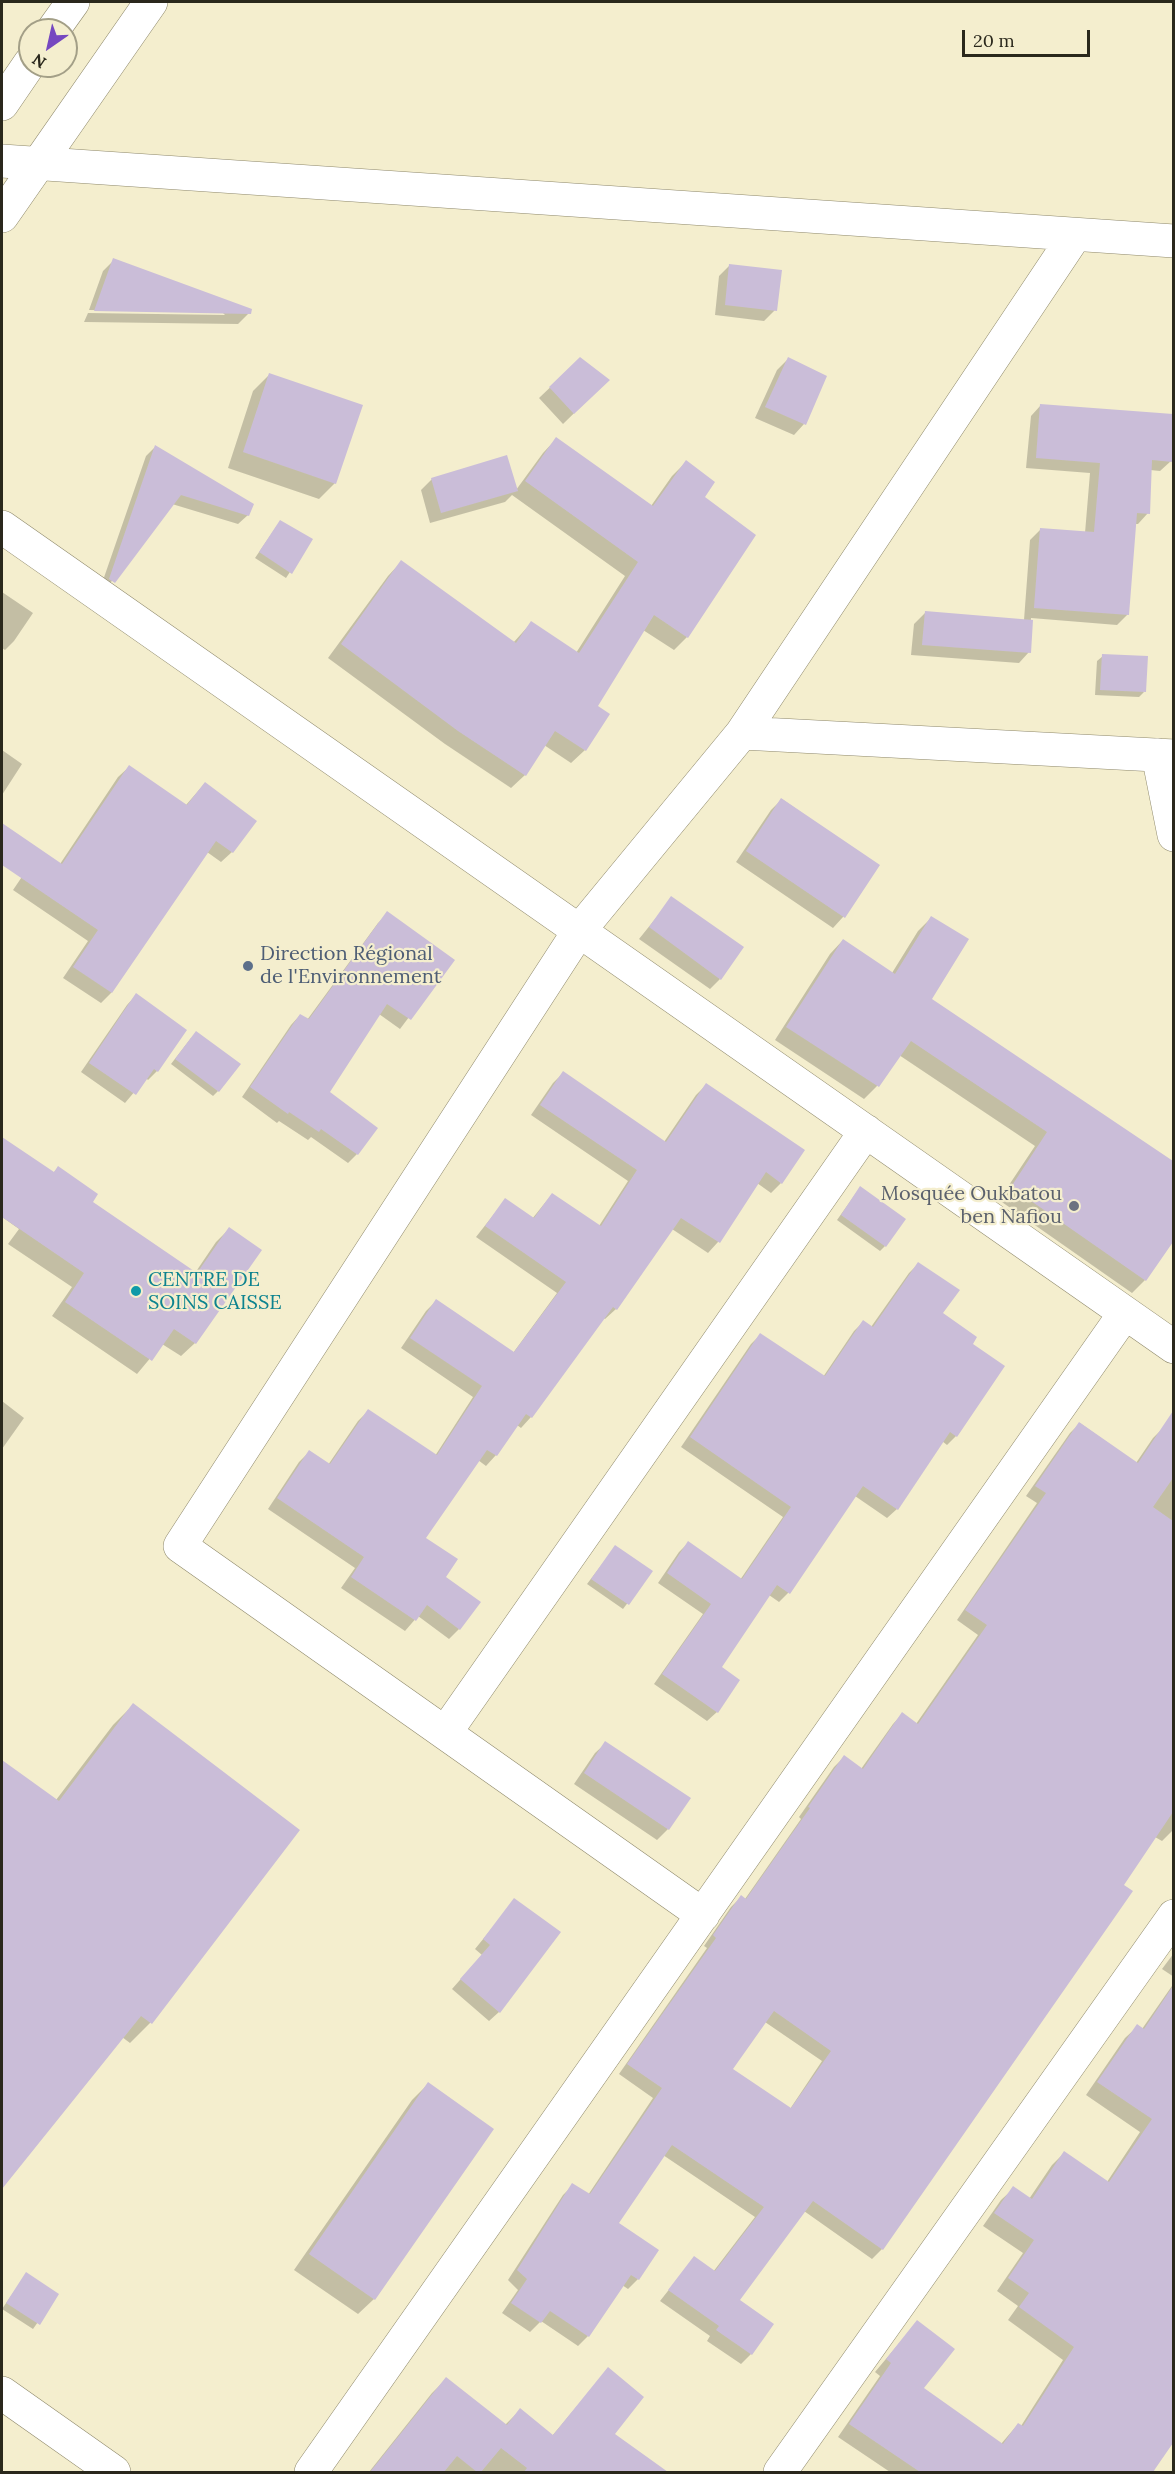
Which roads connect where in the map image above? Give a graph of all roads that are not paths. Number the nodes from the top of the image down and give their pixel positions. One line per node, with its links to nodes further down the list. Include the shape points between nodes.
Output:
1 (73, 2): 3 (street)
2 (151, 2): 7 (street)
3 (62, 18)
4 (20, 78): 5 (street)
5 (2, 104)
6 (2, 161): 7 (street)
7 (38, 163): 8 (street); 9 (street)
8 (2, 216)
9 (1075, 234): 10 (street); 12 (street)
10 (1173, 241)
11 (2, 527): 15 (street)
12 (742, 733): 13 (street); 15 (street)
13 (1166, 755): 14 (street)
14 (1173, 835)
15 (579, 930): 16 (street); 19 (street, via 180,1546)
16 (866, 1131): 17 (street); 19 (street)
17 (1125, 1313): 18 (street); 20 (street)
18 (1173, 1347)
19 (446, 1733): 20 (street)
20 (703, 1915): 24 (street)
21 (1173, 1916): 25 (street)
22 (2, 2393): 23 (street)
23 (114, 2472)
24 (311, 2472)
25 (780, 2472)

